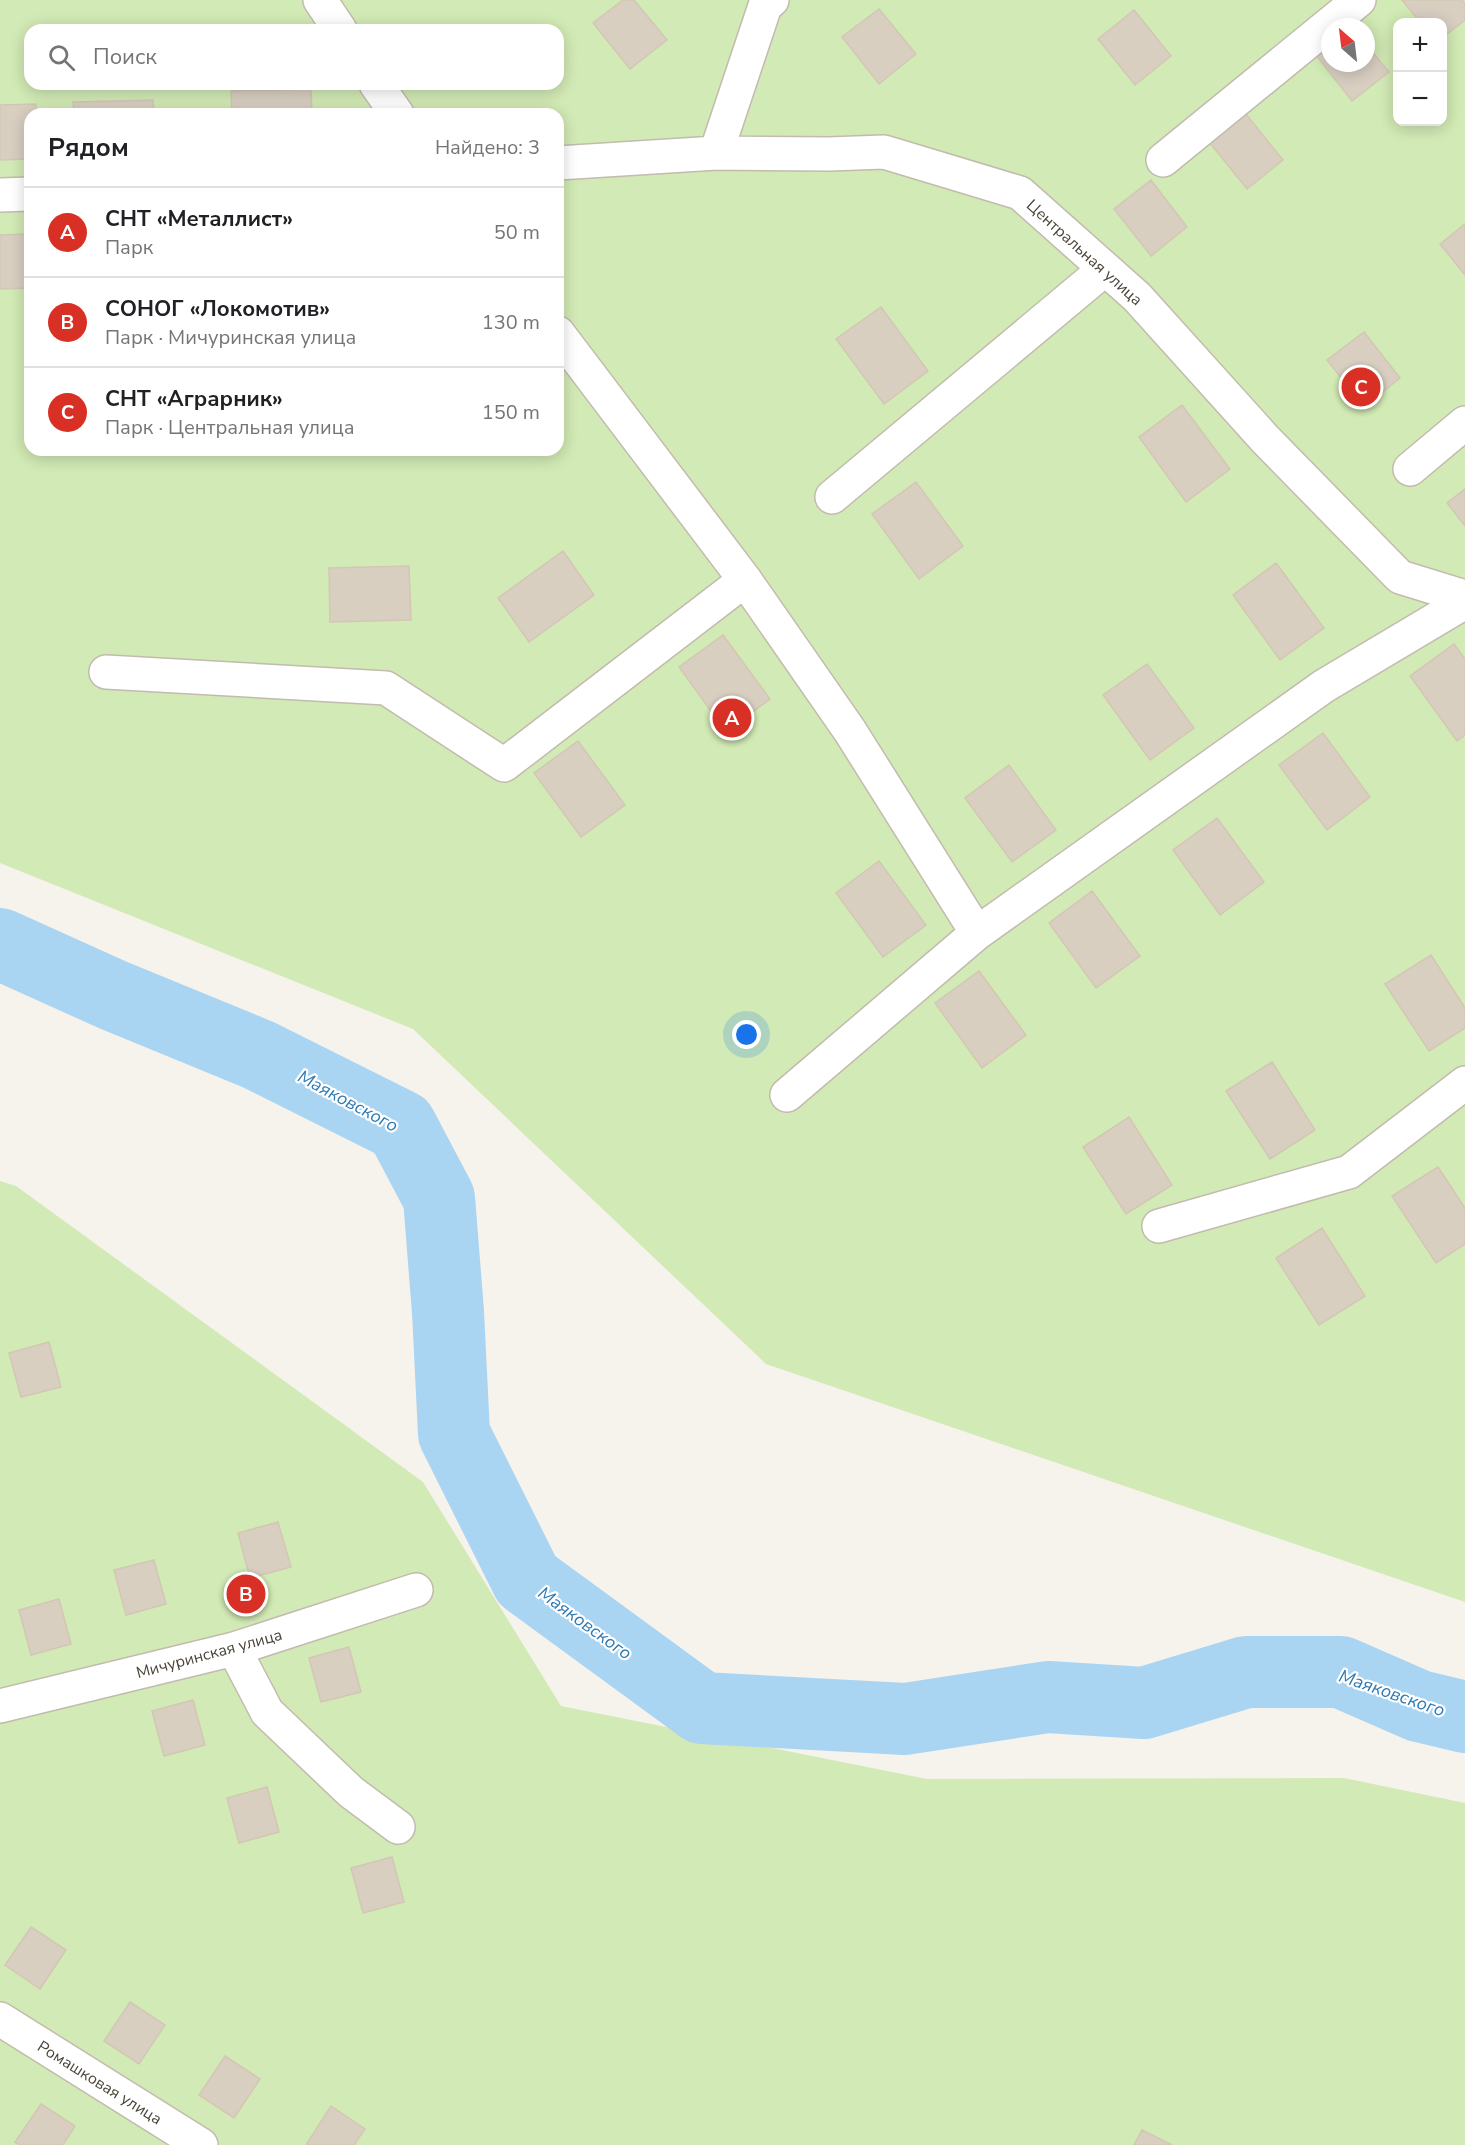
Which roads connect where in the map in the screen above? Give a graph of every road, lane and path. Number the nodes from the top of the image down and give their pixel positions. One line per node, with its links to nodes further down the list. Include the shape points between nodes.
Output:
1 (320, 0): 4 (street)
2 (772, 0): 7 (street, via 765,6)
3 (1359, 0): 8 (street)
4 (336, 24)
5 (380, 90): 6 (street)
6 (393, 108)
7 (716, 153): 9 (street, Центральная улица); 12 (street, Центральная улица, via 884,152 1020,193)
8 (1163, 160)
9 (564, 163)
10 (24, 194): 11 (street)
11 (0, 195)
12 (1105, 269): 16 (street); 18 (street, Центральная улица, via 1137,297 1265,439 1400,577)
13 (564, 341): 17 (street)
14 (1465, 423): 15 (street)
15 (1410, 469)
16 (832, 496)
17 (745, 580): 19 (street, via 504,765 386,688); 20 (street, via 850,731)
18 (1465, 599): 20 (street, via 1324,686)
19 (106, 672)
20 (977, 933): 22 (street)
21 (1465, 1083): 23 (street, via 1349,1172)
22 (787, 1095)
23 (1159, 1226)
24 (416, 1590): 25 (street, Мичуринская улица)
25 (234, 1649): 26 (street, Мичуринская улица); 27 (street, via 267,1712 351,1792)
26 (0, 1706)
27 (398, 1827)
28 (0, 2019): 29 (street, Ромашковая улица)
29 (201, 2145)

